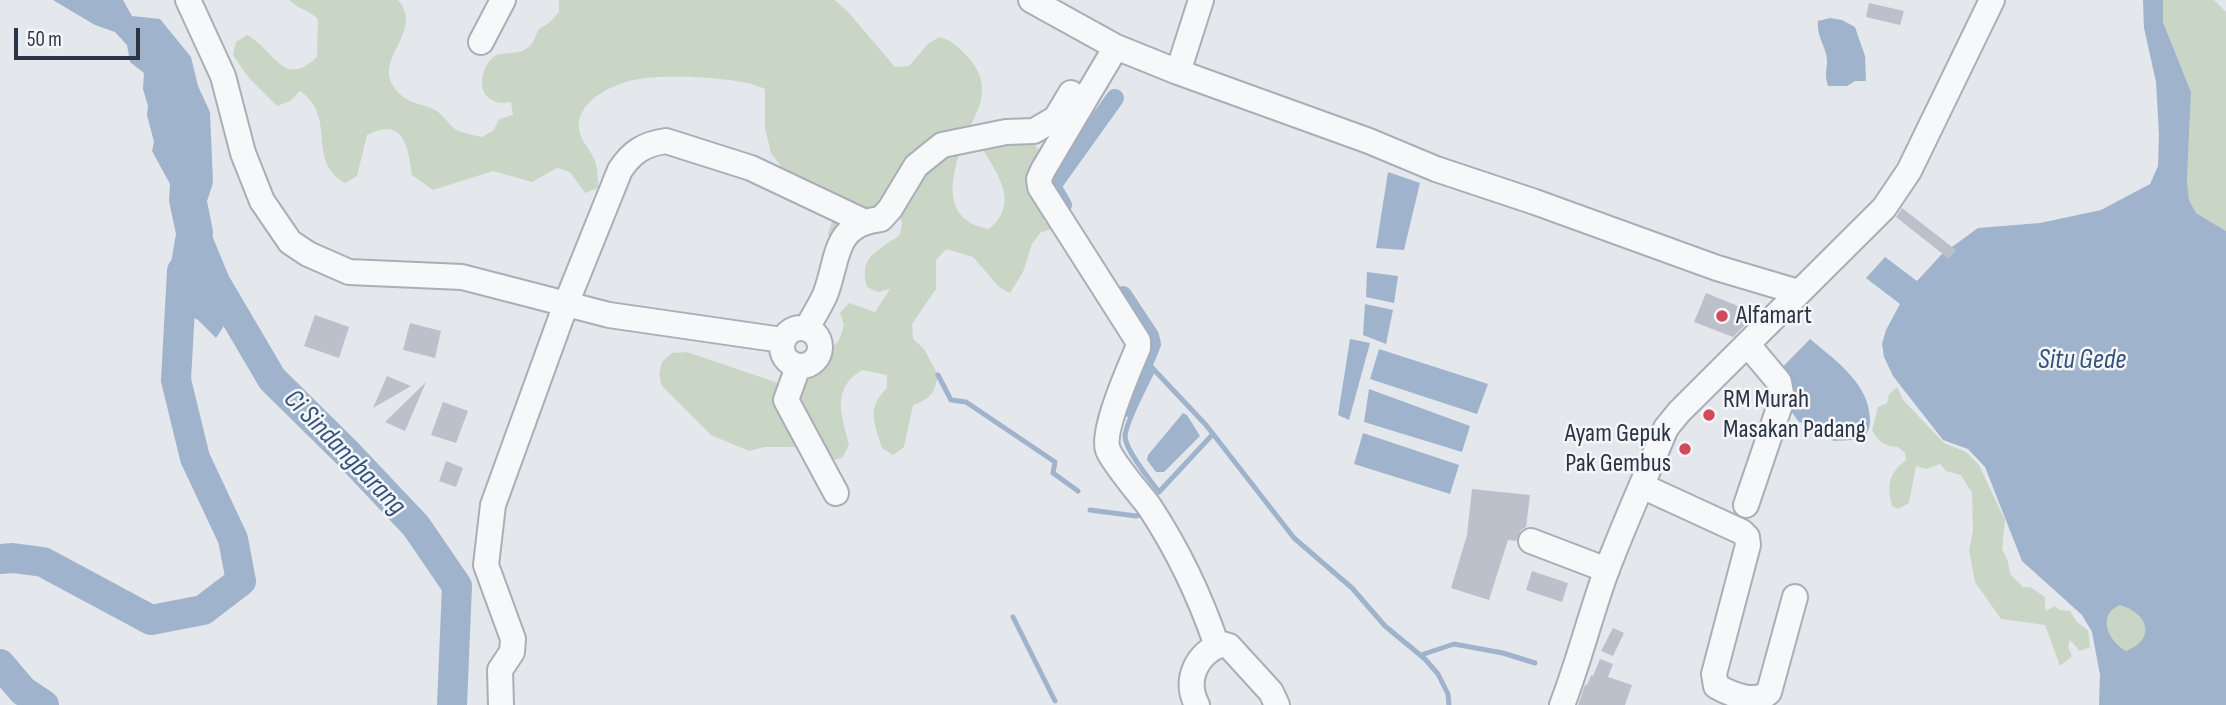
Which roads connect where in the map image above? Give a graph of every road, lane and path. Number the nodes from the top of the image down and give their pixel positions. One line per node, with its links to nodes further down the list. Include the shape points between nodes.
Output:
1 (188, 0): 11 (street, via 223,76 243,153 262,201 290,242 348,272 462,277)
2 (503, 0): 6 (street)
3 (1031, 0): 7 (street)
4 (1201, 0): 8 (street)
5 (1992, 0): 10 (street, via 1899,187 1871,223)
6 (481, 42)
7 (1110, 43): 8 (street); 9 (street, via 1056,118 1034,131 942,145 916,166 881,219); 22 (street, via 1043,170 1040,187 1139,341 1109,429 1108,450 1149,506 1184,566)
8 (1178, 72): 10 (street, via 1436,169)
9 (863, 221): 11 (street, via 751,168 666,141 651,143 636,150 620,170); 12 (street, via 836,251 825,295)
10 (1798, 292): 14 (street)
11 (566, 304): 13 (street, via 608,315); 23 (street, via 493,505 486,565 513,639 512,652 500,670)
12 (807, 328): 13 (street, via 792,330); 15 (street, via 818,337 820,352 812,364)
13 (782, 340): 15 (street, via 781,352 787,362)
14 (1748, 345): 16 (street, via 1666,428); 18 (street, via 1779,382 1782,399)
15 (798, 367): 17 (street, via 786,400)
16 (1642, 486): 20 (street); 21 (street, via 1747,537 1714,674 1716,686 1764,698)
17 (835, 494)
18 (1746, 505)
19 (1531, 541): 20 (street)
20 (1607, 570): 26 (street)
21 (1795, 597)
22 (1217, 646): 24 (street, via 1195,666 1191,690); 25 (street, via 1229,646 1271,692)
23 (501, 705)
24 (1197, 705)
25 (1277, 705)
26 (1562, 705)

